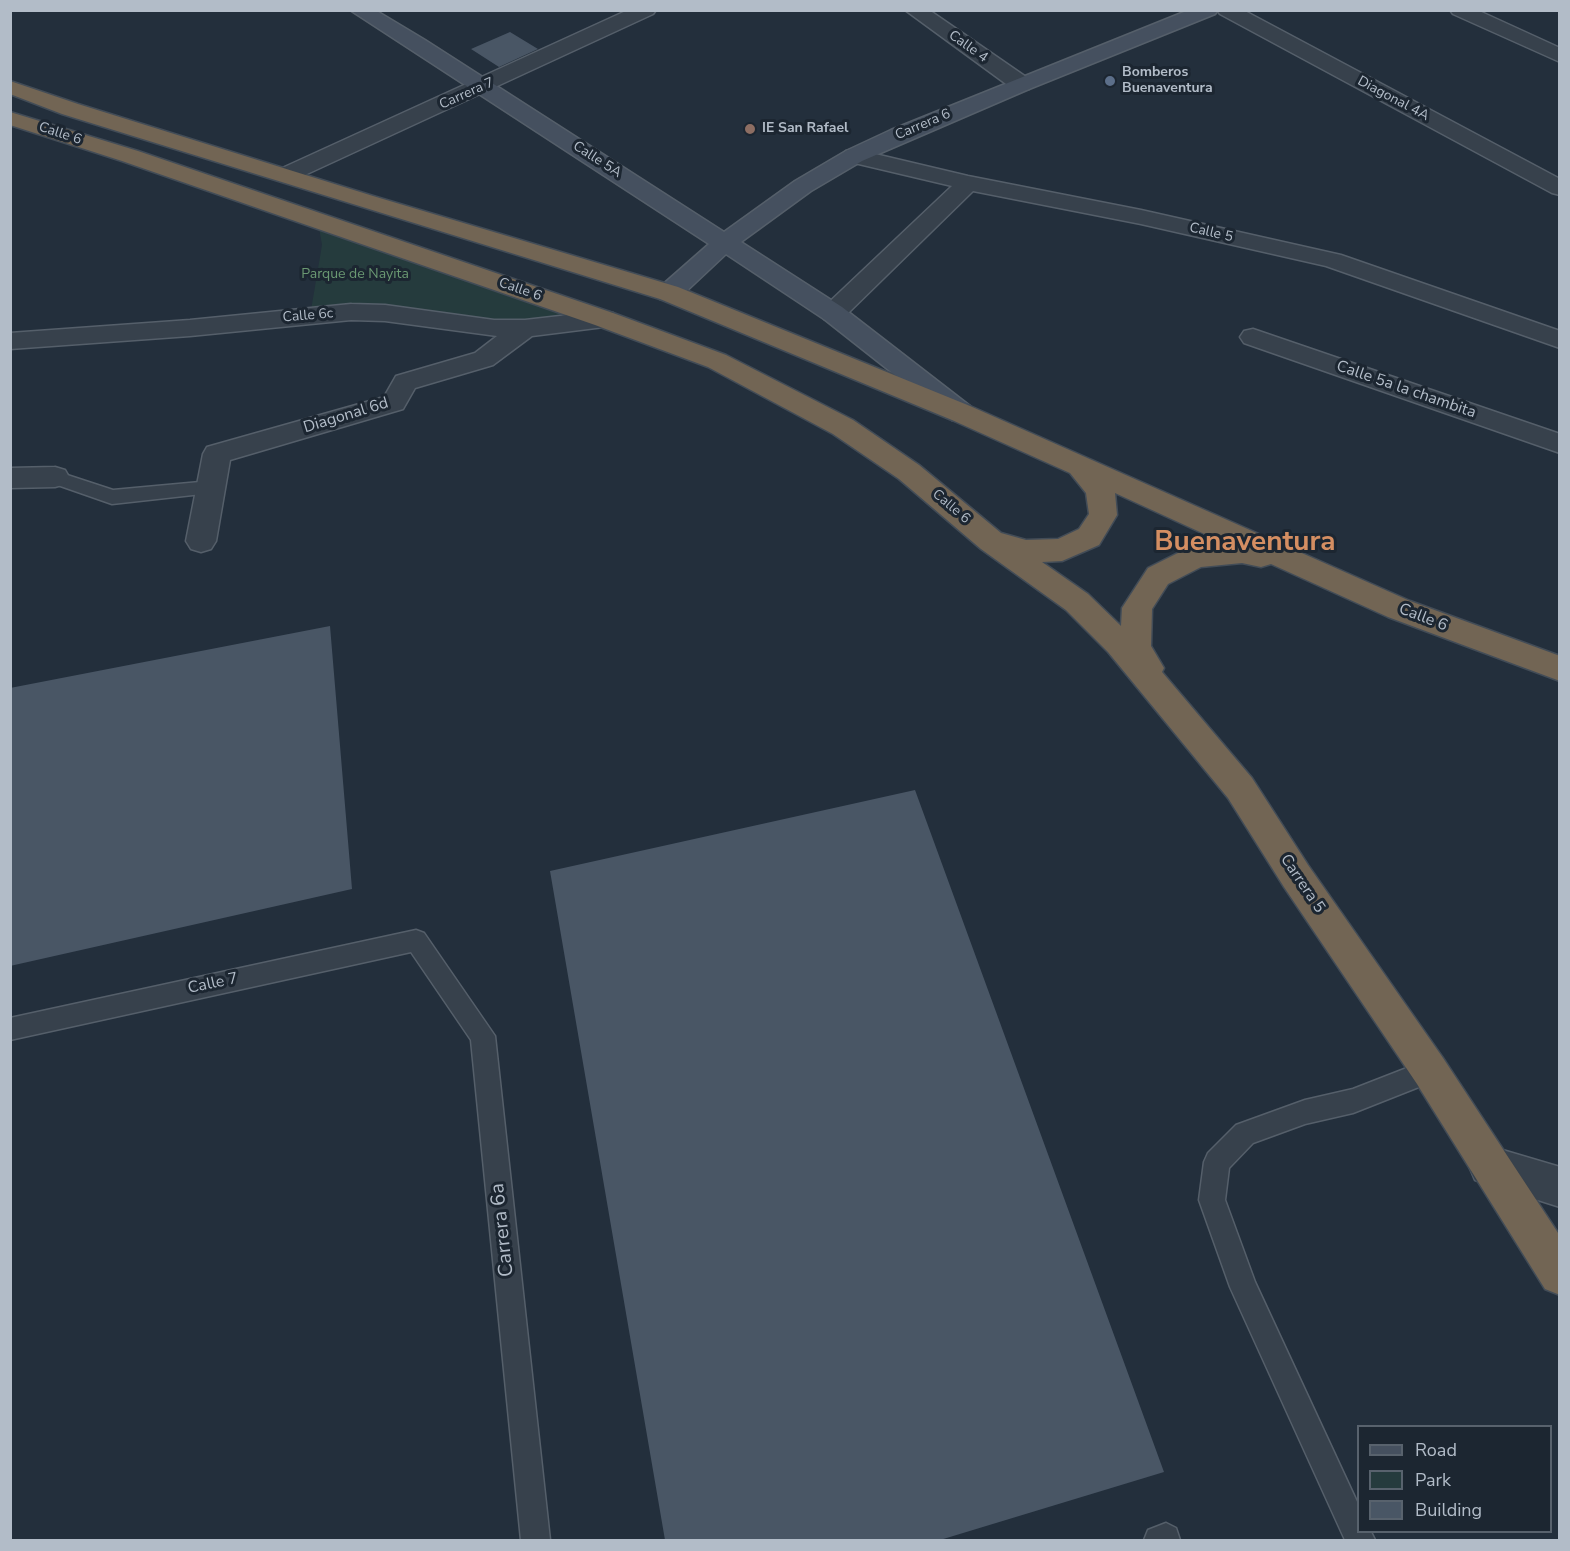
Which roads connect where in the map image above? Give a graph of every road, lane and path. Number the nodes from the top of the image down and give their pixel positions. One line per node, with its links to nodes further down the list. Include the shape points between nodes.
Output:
1 (360, 10): 9 (main road, Calle 5A)
2 (646, 10): 9 (street, Carrera 7)
3 (915, 10): 8 (street, Calle 4)
4 (1208, 10): 8 (main road, Carrera 6)
5 (1227, 10): 15 (street, Diagonal 4A)
6 (1460, 10): 7 (street)
7 (1560, 56)
8 (1021, 84): 12 (main road, Carrera 6)
9 (484, 86): 13 (street, Carrera 7); 16 (main road, Calle 5A)
10 (10, 87): 13 (highway, Calle 6)
11 (10, 118): 19 (highway, Calle 6)
12 (854, 156): 14 (street, Calle 5); 16 (main road, Carrera 6, via 802,186)
13 (286, 175): 17 (highway, Calle 6)
14 (968, 183): 18 (street); 23 (street, Calle 5, via 1332,260)
15 (1560, 188)
16 (724, 243): 17 (main road, Carrera 6); 18 (main road, Calle 5A)
17 (669, 293): 24 (highway, Calle 6)
18 (833, 313): 24 (main road, Calle 6)
19 (604, 319): 20 (street, Calle 6c); 31 (highway, Calle 6, via 717,361 843,427 909,472)
20 (525, 328): 22 (street, Calle 6c, via 351,312); 29 (street, Diagonal 6d, via 484,359 405,382 394,403 217,454)
21 (1253, 337): 25 (street, Calle 5a la chambita)
22 (10, 340)
23 (1560, 340)
24 (961, 413): 26 (highway, Calle 6)
25 (1560, 444)
26 (1081, 468): 31 (highway, via 1100,490 1103,515 1089,537 1062,550 1026,551); 32 (highway, Calle 6)
27 (56, 477): 28 (street); 29 (lane, via 112,496)
28 (10, 478)
29 (211, 487): 30 (street)
30 (201, 541)
31 (991, 541): 34 (highway, Carrera 5, via 1077,602)
32 (1292, 562): 33 (highway, Calle 6, via 1399,609); 34 (highway, via 1242,552 1207,555 1158,576 1137,608 1136,647)
33 (1560, 669)
34 (1157, 686): 37 (highway, Carrera 5, via 1240,788)
35 (416, 940): 36 (lane, Calle 7); 41 (lane, Carrera 6a, via 483,1036)
36 (10, 1029)
37 (1430, 1071): 38 (highway, Carrera 5); 42 (lane, via 1353,1101 1305,1112 1245,1134 1217,1162 1212,1200 1243,1287)
38 (1489, 1166): 39 (street); 40 (highway, Carrera 5)
39 (1560, 1187)
40 (1560, 1274)
41 (536, 1540)
42 (1360, 1540)

